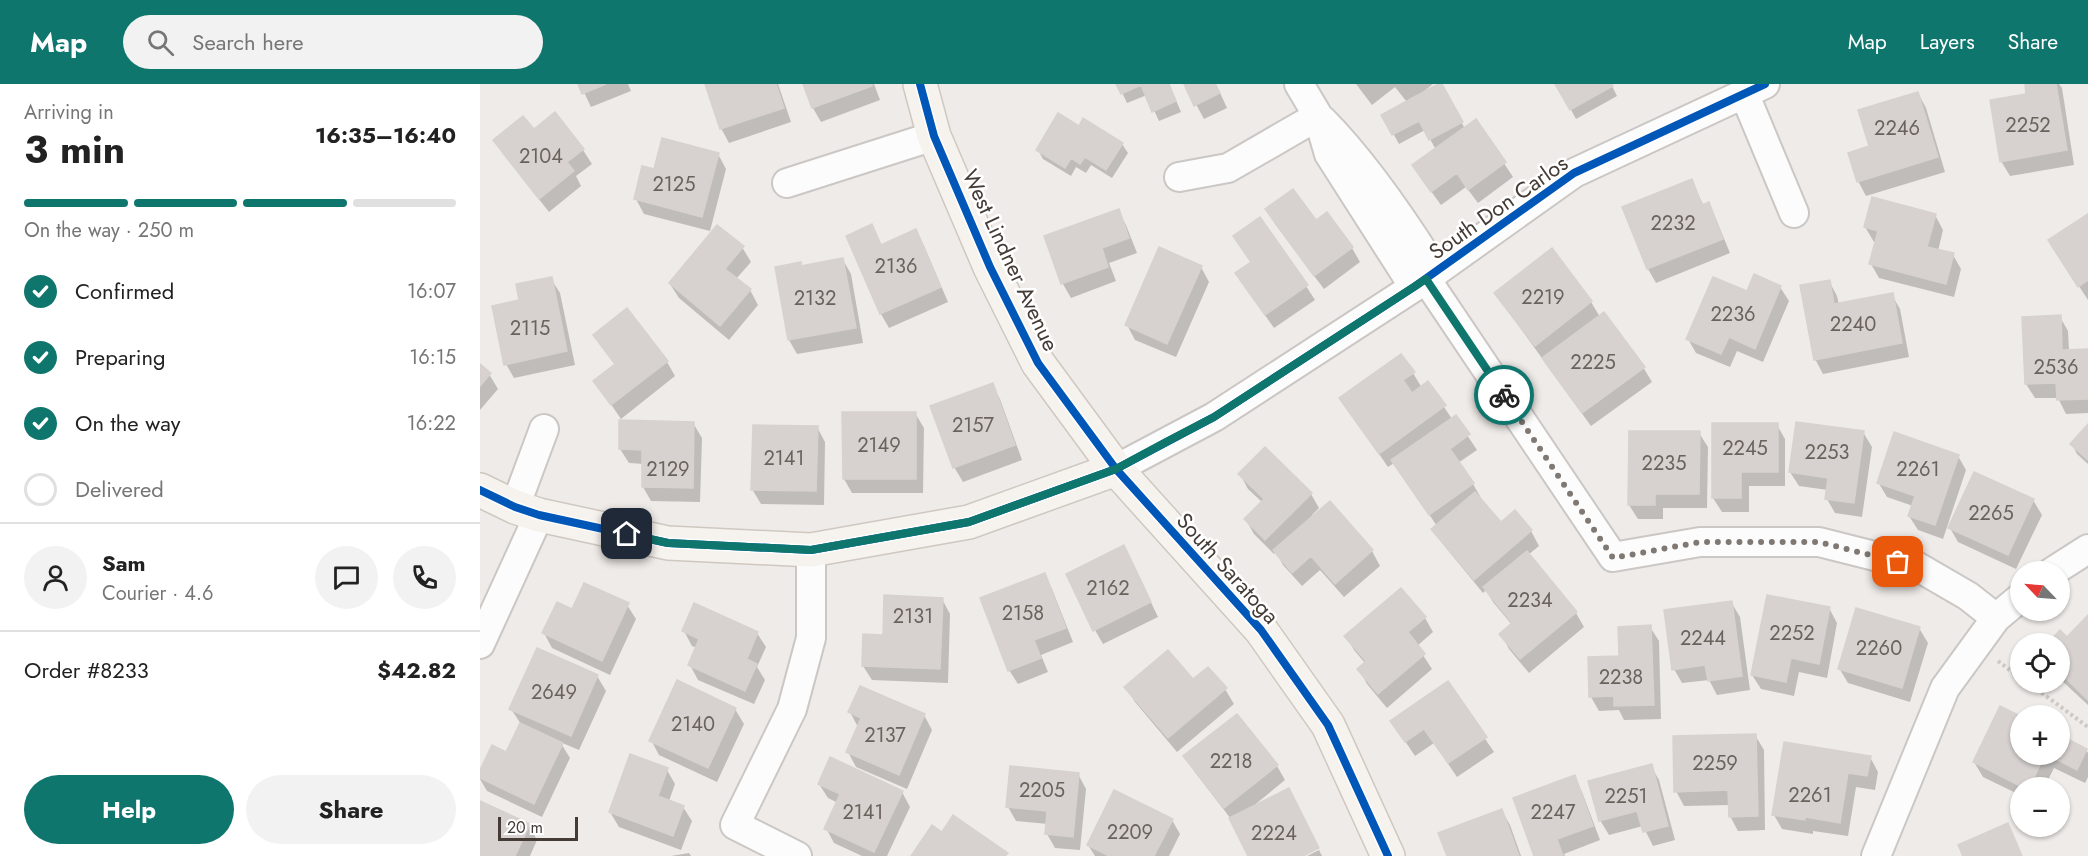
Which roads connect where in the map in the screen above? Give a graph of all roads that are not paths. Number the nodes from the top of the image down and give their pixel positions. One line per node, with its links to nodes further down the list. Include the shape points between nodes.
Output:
1 (920, 84): 5 (street, West Lindner Avenue)
2 (1299, 84): 4 (street)
3 (1754, 88): 8 (street); 9 (street, South Don Carlos, via 1574,173)
4 (1318, 116): 6 (street, via 1228,168); 9 (street, via 1329,154)
5 (934, 136): 7 (street); 11 (street, West Lindner Avenue, via 990,267 1038,363)
6 (1179, 177)
7 (787, 183)
8 (1794, 213)
9 (1425, 279): 11 (street, South Don Carlos, via 1214,417); 18 (street, via 1613,558 1700,542 1819,542 1918,567 1968,596)
10 (544, 429): 13 (street)
11 (1116, 469): 15 (street, South Don Carlos, via 969,522); 21 (street, South Saratoga, via 1261,630 1322,715)
12 (480, 490): 13 (street, South Don Carlos)
13 (527, 511): 15 (street, South Don Carlos, via 668,543); 19 (street)
14 (2088, 549): 16 (street)
15 (811, 550): 20 (street, via 811,638 792,709 735,825)
16 (2069, 561)
17 (2010, 606): 18 (street)
18 (1996, 618): 22 (street, via 1945,688)
19 (480, 645)
20 (797, 856)
21 (1388, 856)
22 (1876, 856)

